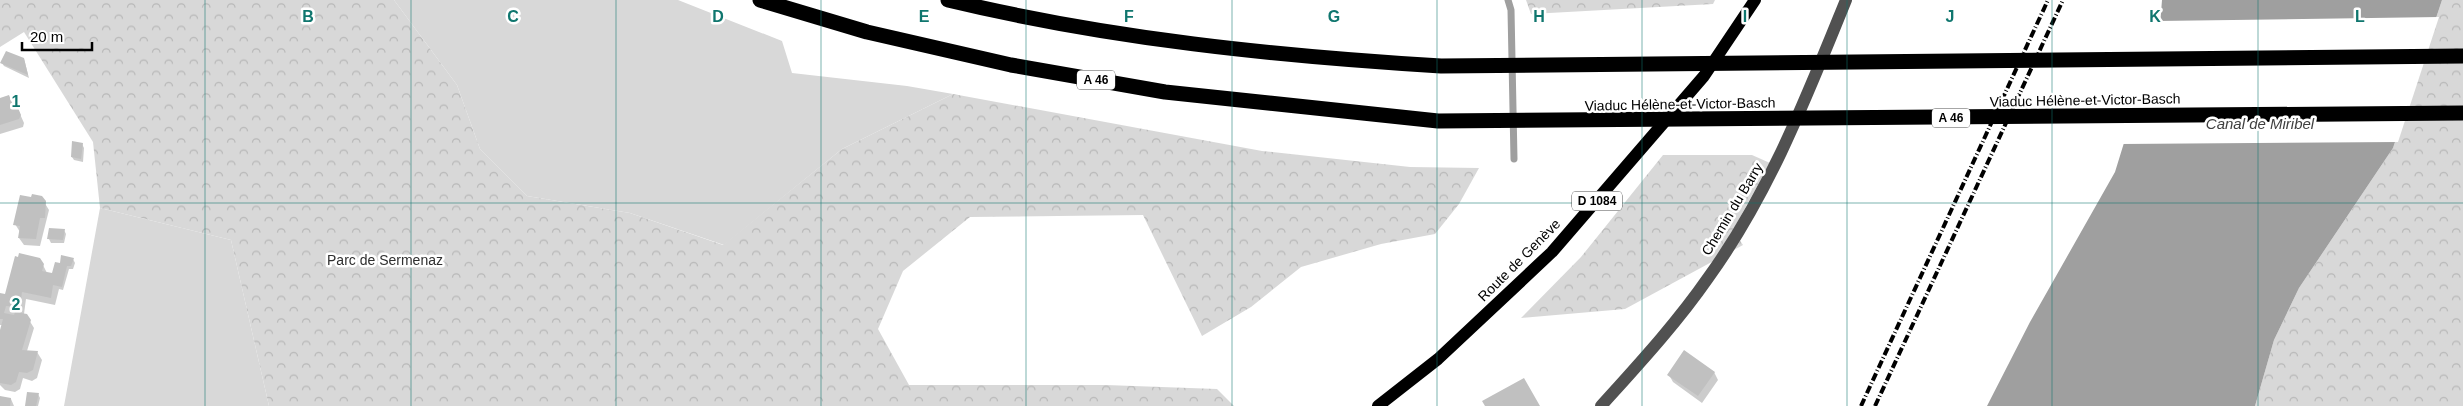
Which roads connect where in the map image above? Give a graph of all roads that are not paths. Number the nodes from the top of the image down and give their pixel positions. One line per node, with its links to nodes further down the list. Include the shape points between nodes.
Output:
1 (760, 0): 6 (highway, Viaduc Hélène-et-Victor-Basch / A 46, via 867,32 1021,67 1165,92 1438,122)
2 (948, 0): 5 (highway, via 1143,37 1327,59 1442,66)
3 (1755, 0): 7 (main road, Route de Genève / D 1084, via 1704,76 1552,252 1438,359)
4 (1846, 0): 8 (street, Chemin du Barry, via 1777,161 1750,211 1709,278 1658,343)
5 (2463, 56)
6 (2463, 113)
7 (1378, 406)
8 (1601, 406)

